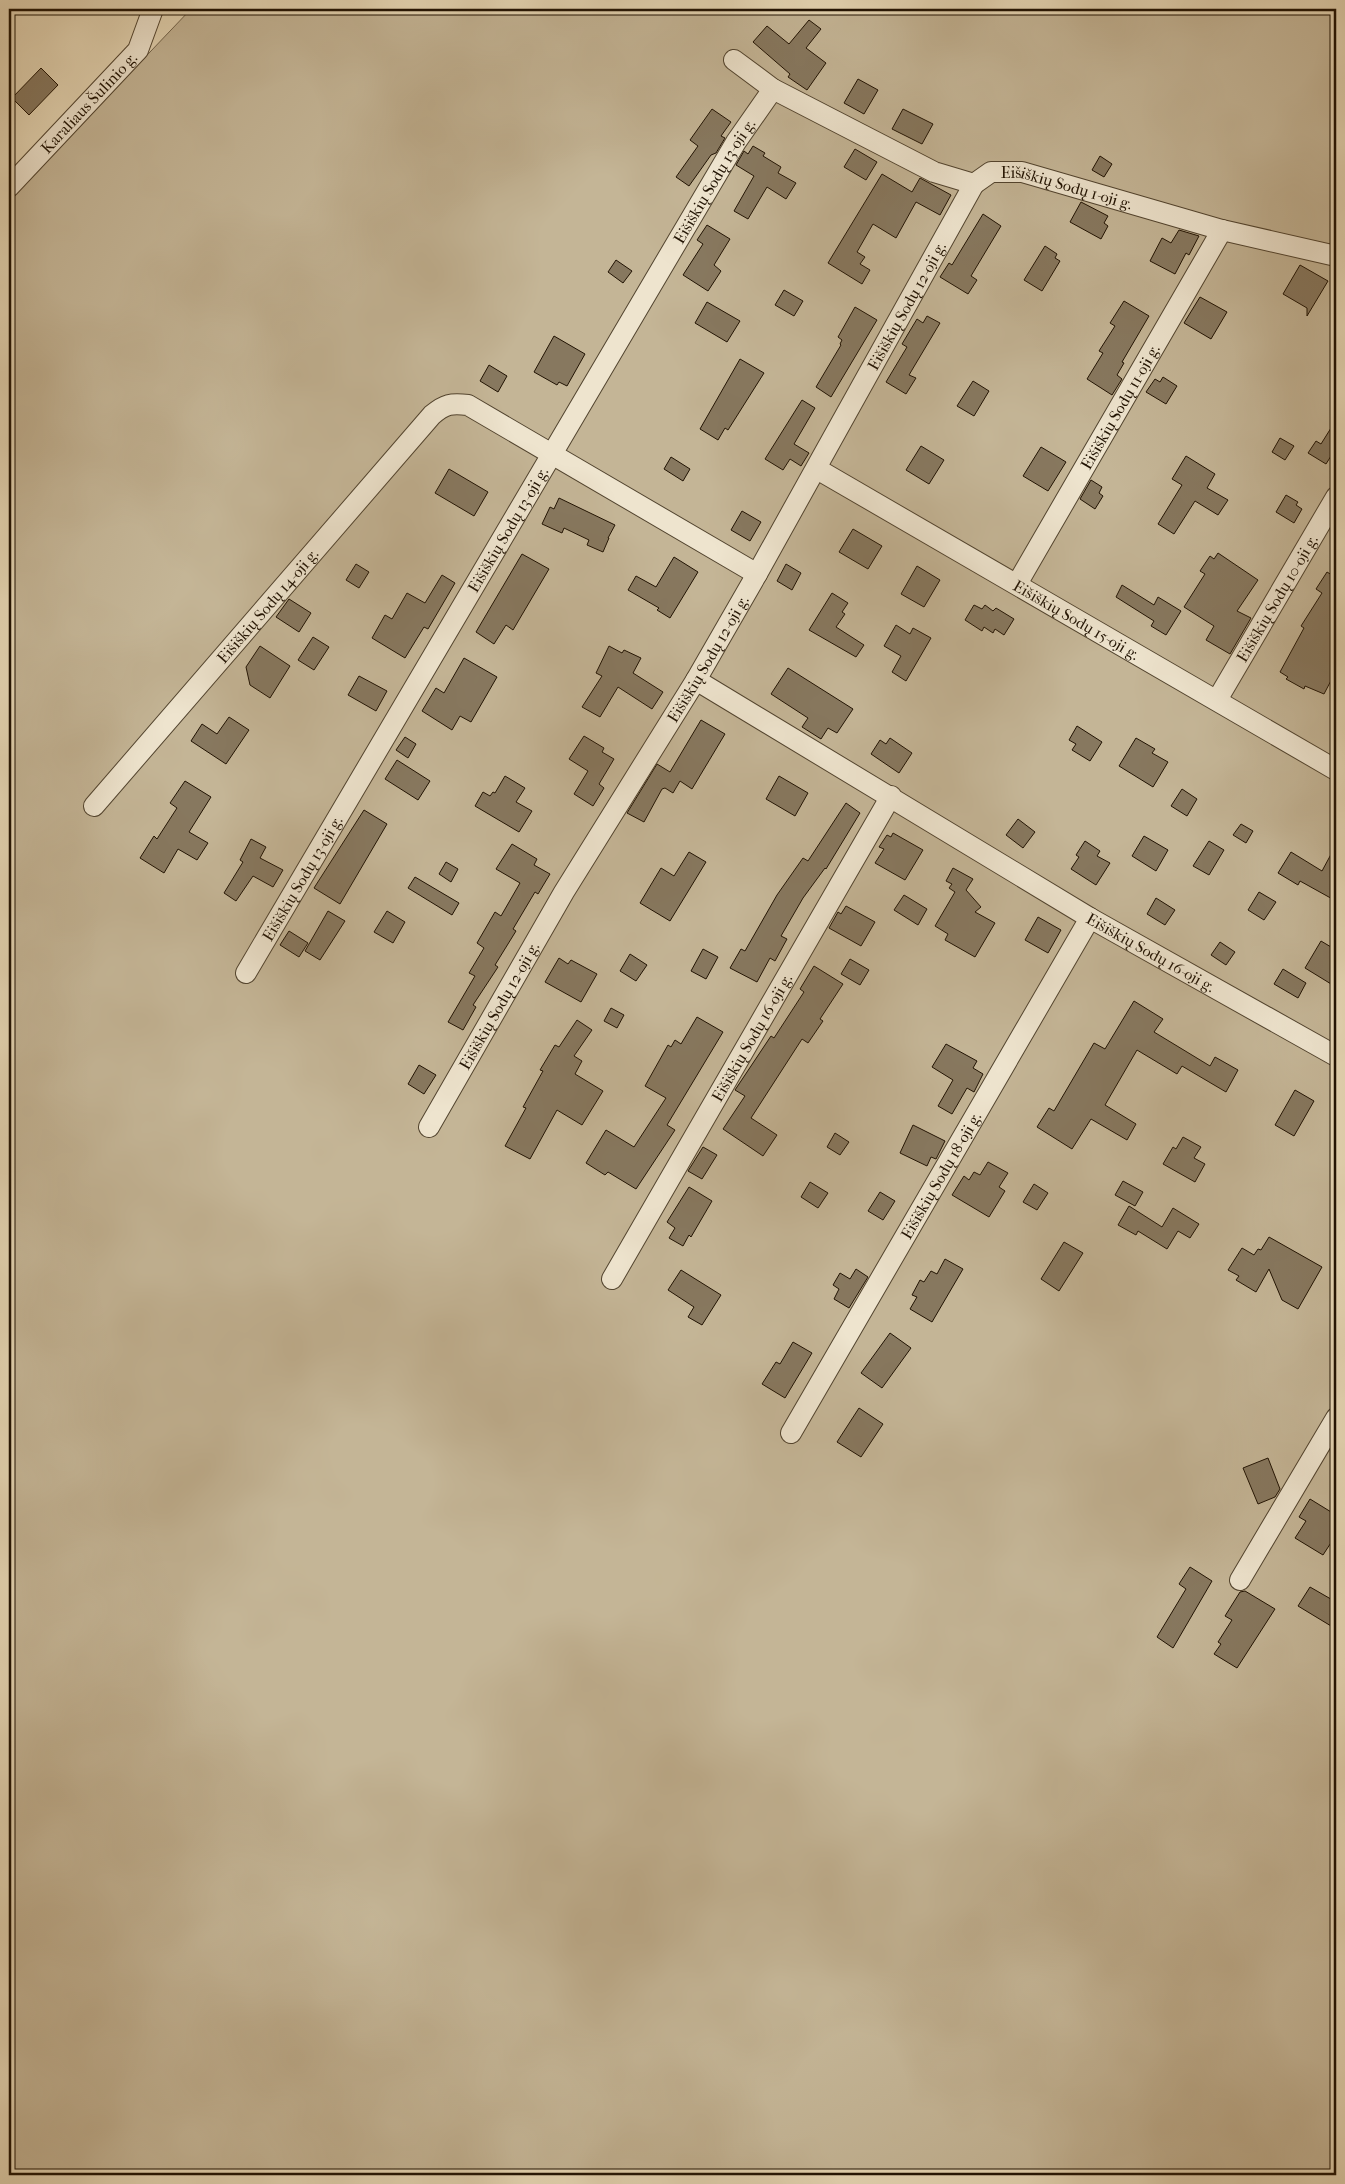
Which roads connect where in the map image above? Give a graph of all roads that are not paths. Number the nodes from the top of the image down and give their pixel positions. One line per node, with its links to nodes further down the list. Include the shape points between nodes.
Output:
1 (153, 9): 5 (street, Karaliaus Šulinio g., via 138,50)
2 (734, 60): 3 (street, Eišiškių Sodų 1-oji g.)
3 (773, 89): 4 (street, Eišiškių Sodų 1-oji g., via 934,172); 8 (street, Eišiškių Sodų 13-oji g., via 736,142)
4 (974, 184): 6 (street, Eišiškių Sodų 1-oji g., via 992,172 1022,172); 9 (street, Eišiškių Sodų 12-oji g.)
5 (9, 187)
6 (1222, 230): 7 (street, Eišiškių Sodų 1-oji g.); 12 (street, Eišiškių Sodų 11-oji g.)
7 (1336, 256)
8 (552, 453): 11 (street); 17 (street, Eišiškių Sodų 14-oji g., via 468,405 443,406); 19 (street, Eišiškių Sodų 13-oji g.)
9 (817, 469): 11 (street, Eišiškių Sodų 12-oji g.); 12 (street, Eišiškių Sodų 15-oji g.)
10 (1336, 497): 14 (street, Eišiškių Sodų 10-oji g.)
11 (757, 574): 13 (street, Eišiškių Sodų 12-oji g.)
12 (1017, 584): 14 (street, Eišiškių Sodų 15-oji g.)
13 (696, 680): 16 (street, Eišiškių Sodų 16-oji g.); 21 (street, Eišiškių Sodų 12-oji g., via 564,892)
14 (1217, 700): 15 (street, Eišiškių Sodų 15-oji g.)
15 (1336, 770)
16 (890, 796): 18 (street, Eišiškių Sodų 16-oji g.); 22 (street, Eišiškių Sodų 16-oji g.)
17 (94, 806)
18 (1090, 918): 20 (street, Eišiškių Sodų 16-oji g.); 24 (street, Eišiškių Sodų 18-oji g.)
19 (246, 973)
20 (1336, 1056)
21 (428, 1127)
22 (612, 1279)
23 (1336, 1418): 25 (street)
24 (791, 1433)
25 (1240, 1580)

